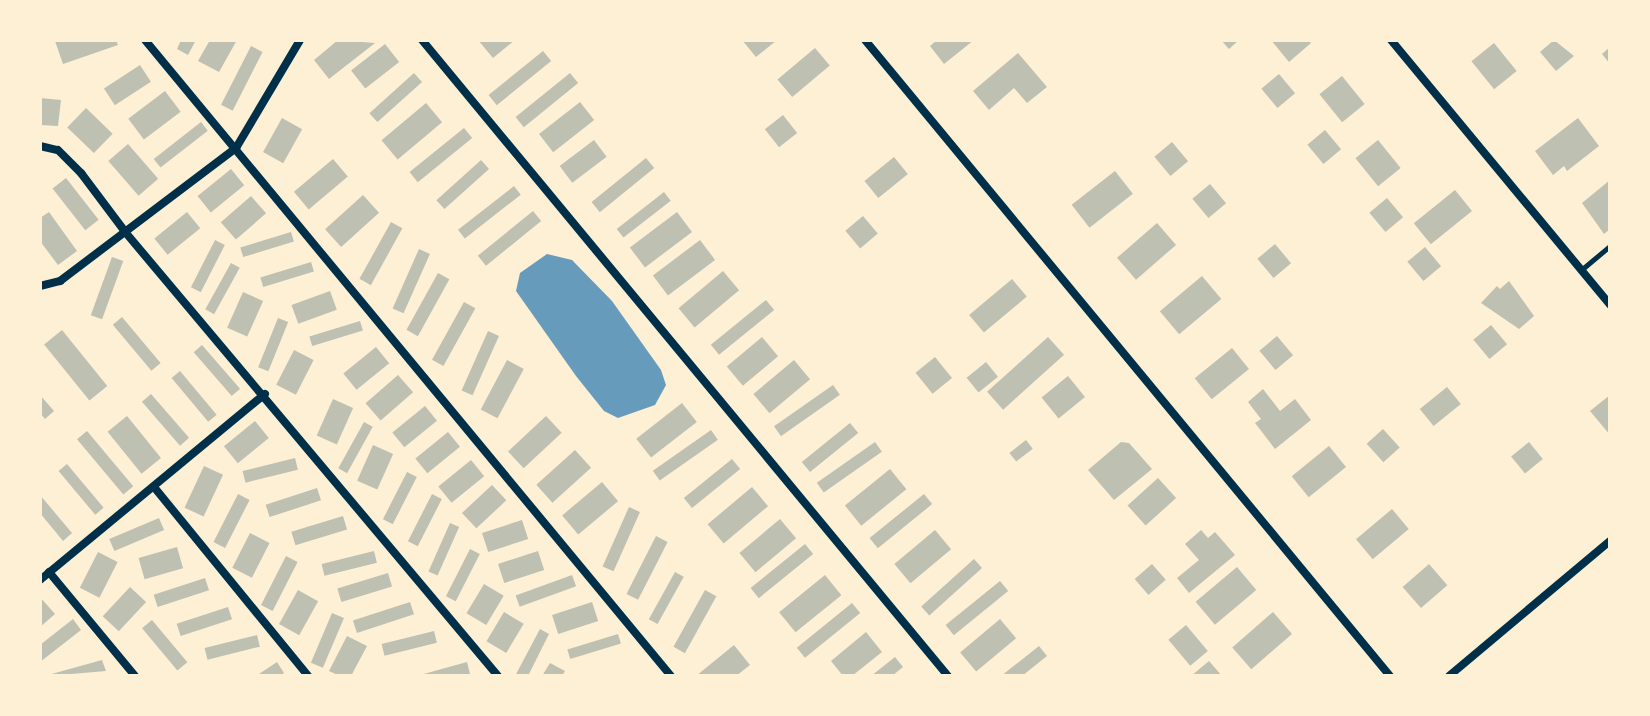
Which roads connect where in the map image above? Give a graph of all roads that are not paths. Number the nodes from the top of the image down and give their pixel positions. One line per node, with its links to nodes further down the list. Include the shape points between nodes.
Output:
1 (145, 40): 7 (street)
2 (300, 40): 7 (street)
3 (422, 40): 22 (street)
4 (865, 40): 23 (street)
5 (1391, 40): 10 (street)
6 (40, 146): 8 (street, via 58,150 81,173)
7 (236, 148): 8 (street); 21 (street)
8 (126, 233): 11 (street, via 60,281); 13 (street)
9 (1610, 246): 10 (lane)
10 (1581, 270): 12 (street)
11 (40, 286)
12 (1610, 305)
13 (265, 394): 14 (street); 20 (street)
14 (154, 487): 16 (street); 19 (street)
15 (1610, 541): 24 (street)
16 (49, 572): 17 (street); 18 (street)
17 (40, 580)
18 (135, 676)
19 (308, 676)
20 (498, 676)
21 (671, 676)
22 (948, 676)
23 (1390, 676)
24 (1449, 676)

